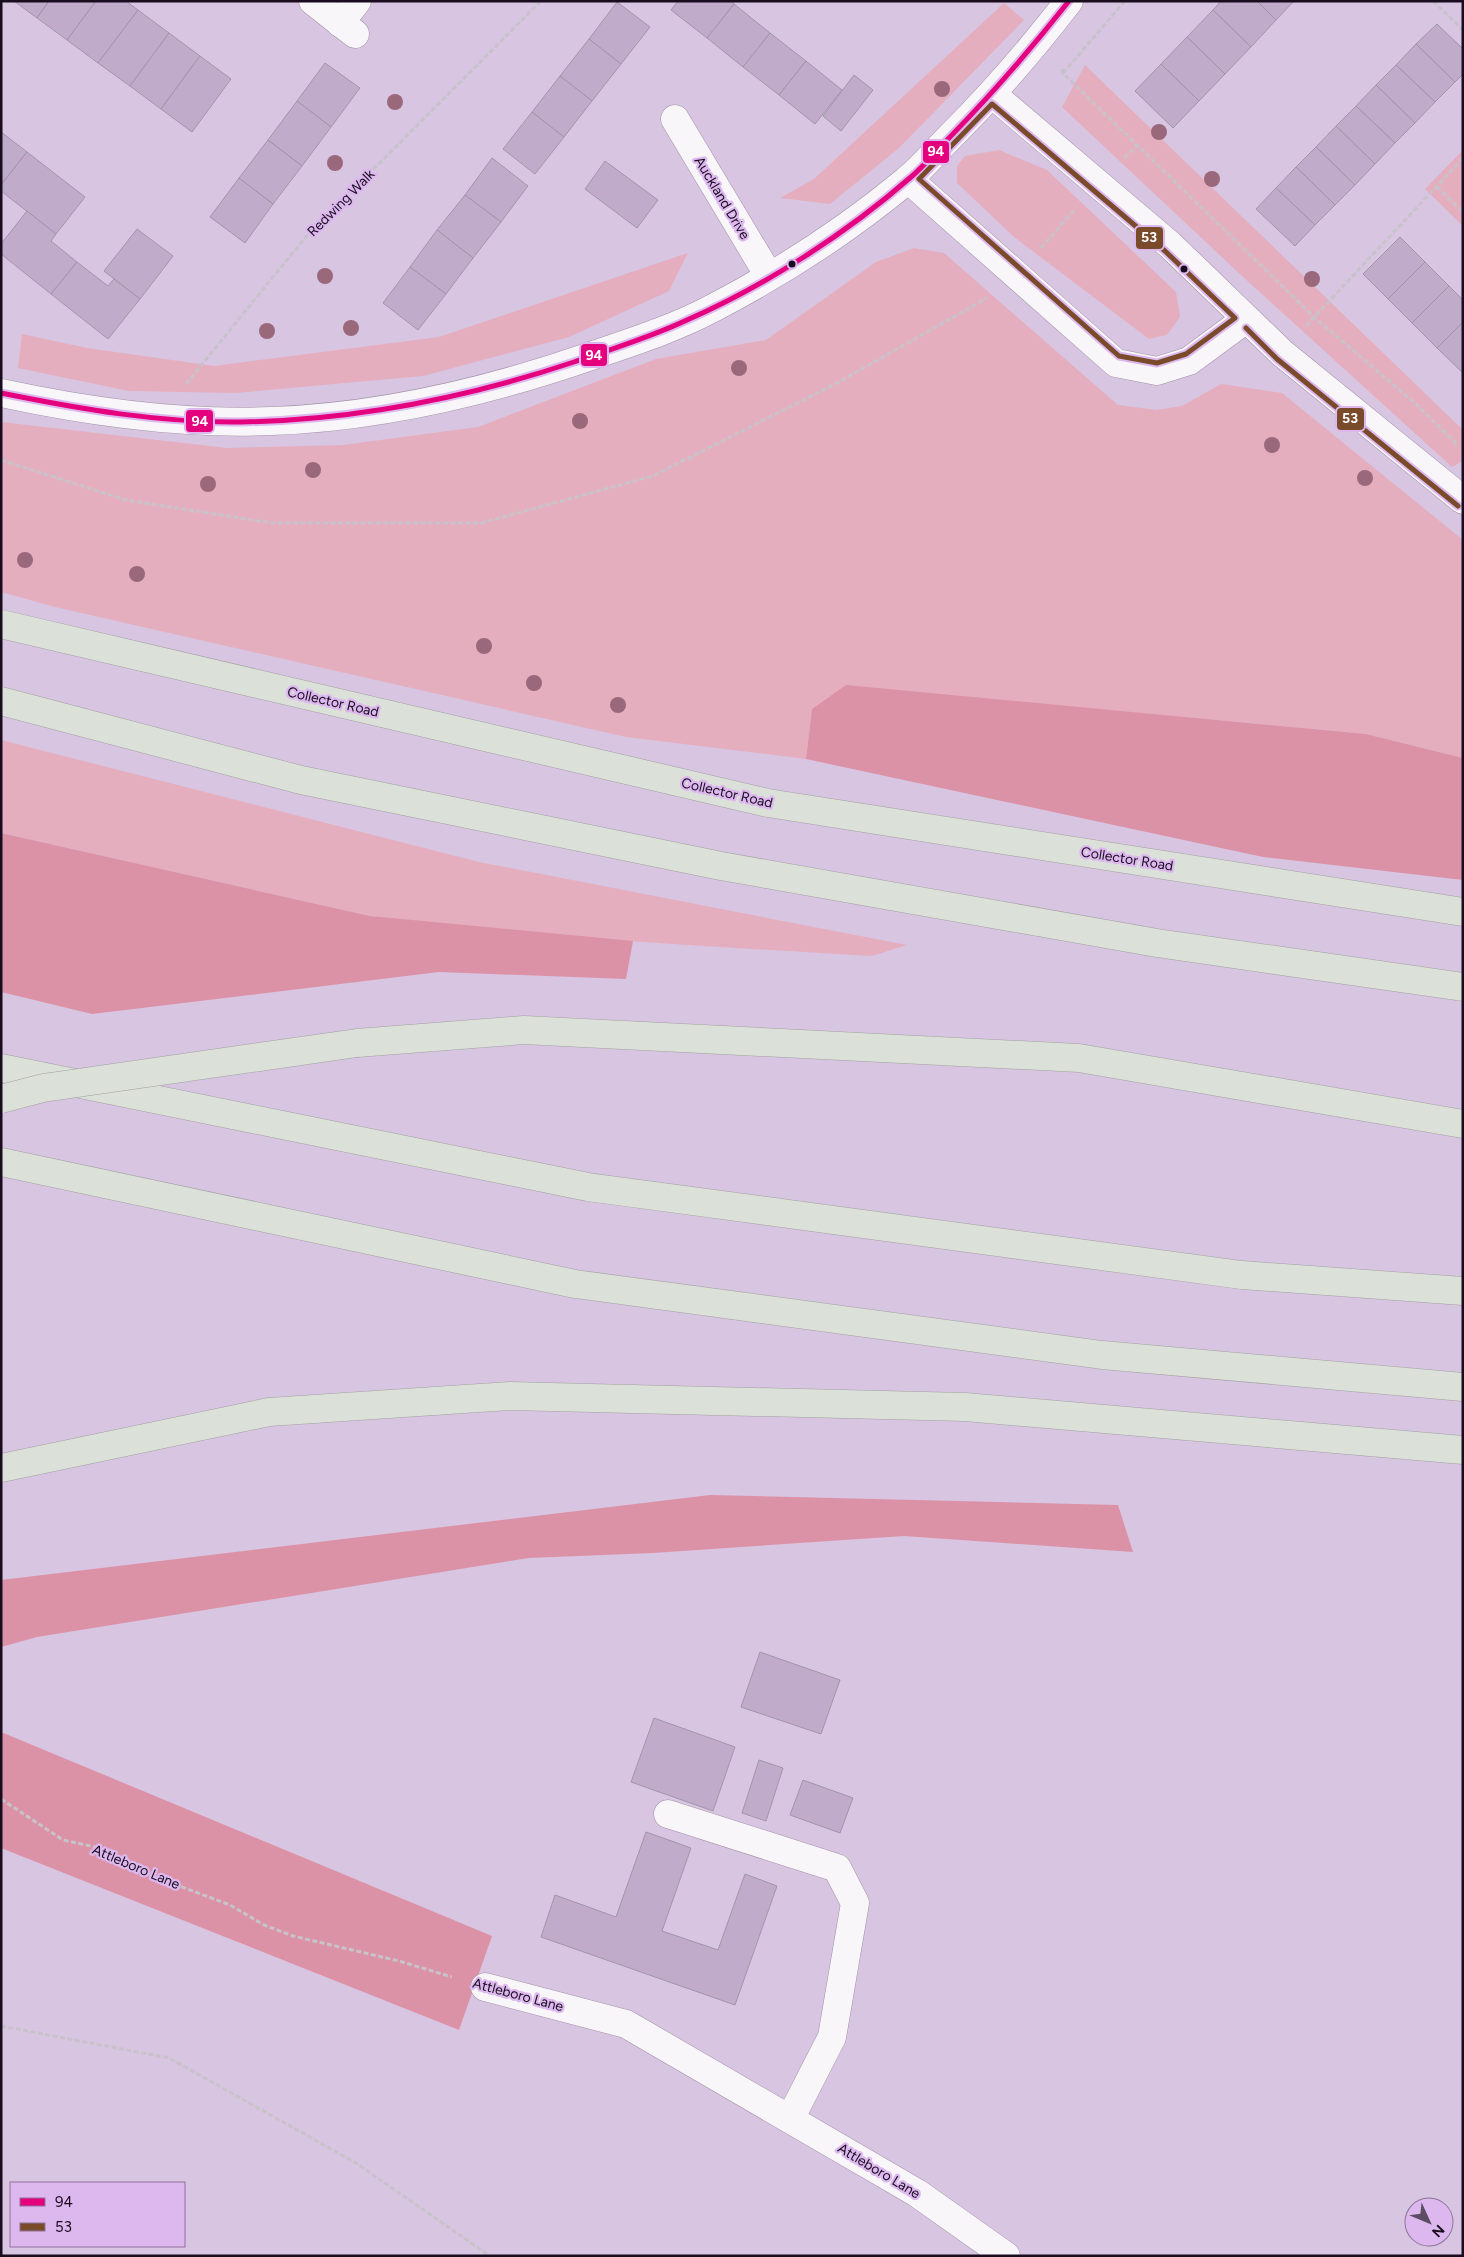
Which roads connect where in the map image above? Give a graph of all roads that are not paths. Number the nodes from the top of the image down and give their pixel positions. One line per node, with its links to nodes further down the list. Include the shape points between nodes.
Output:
1 (313, 1): 2 (street, via 348,28)
2 (357, 1)
3 (1069, 1): 4 (street)
4 (992, 94): 6 (street); 8 (street, via 1170,245)
5 (675, 119): 7 (street, Auckland Drive)
6 (908, 179): 7 (street, via 839,231); 8 (street, via 1116,363 1157,371 1189,361)
7 (769, 276): 9 (street, via 712,309 642,339 524,379 446,399 374,412 271,422 157,419 38,402)
8 (1246, 319): 10 (street, via 1282,353)
9 (1, 393)
10 (1463, 500)
11 (1, 624): 13 (highway, Collector Road, via 768,803)
12 (1, 701): 14 (highway, via 300,780 721,866 1157,944)
13 (1463, 912)
14 (1463, 987)
15 (1, 1068): 19 (highway, via 588,1187 1242,1275)
16 (1, 1099): 17 (highway, bridge, via 43,1088 357,1042 524,1030 1079,1058)
17 (1463, 1124)
18 (1, 1162): 20 (highway, via 575,1284 1102,1355)
19 (1463, 1291)
20 (1463, 1387)
21 (1463, 1450): 22 (highway, via 965,1407 510,1396 269,1412)
22 (1, 1468)
23 (668, 1814): 25 (street, via 837,1868 855,1903 832,2037)
24 (485, 1987): 25 (street, Attleboro Lane, via 626,2024)
25 (790, 2119): 26 (street, Attleboro Lane, via 917,2193)
26 (1006, 2256)

